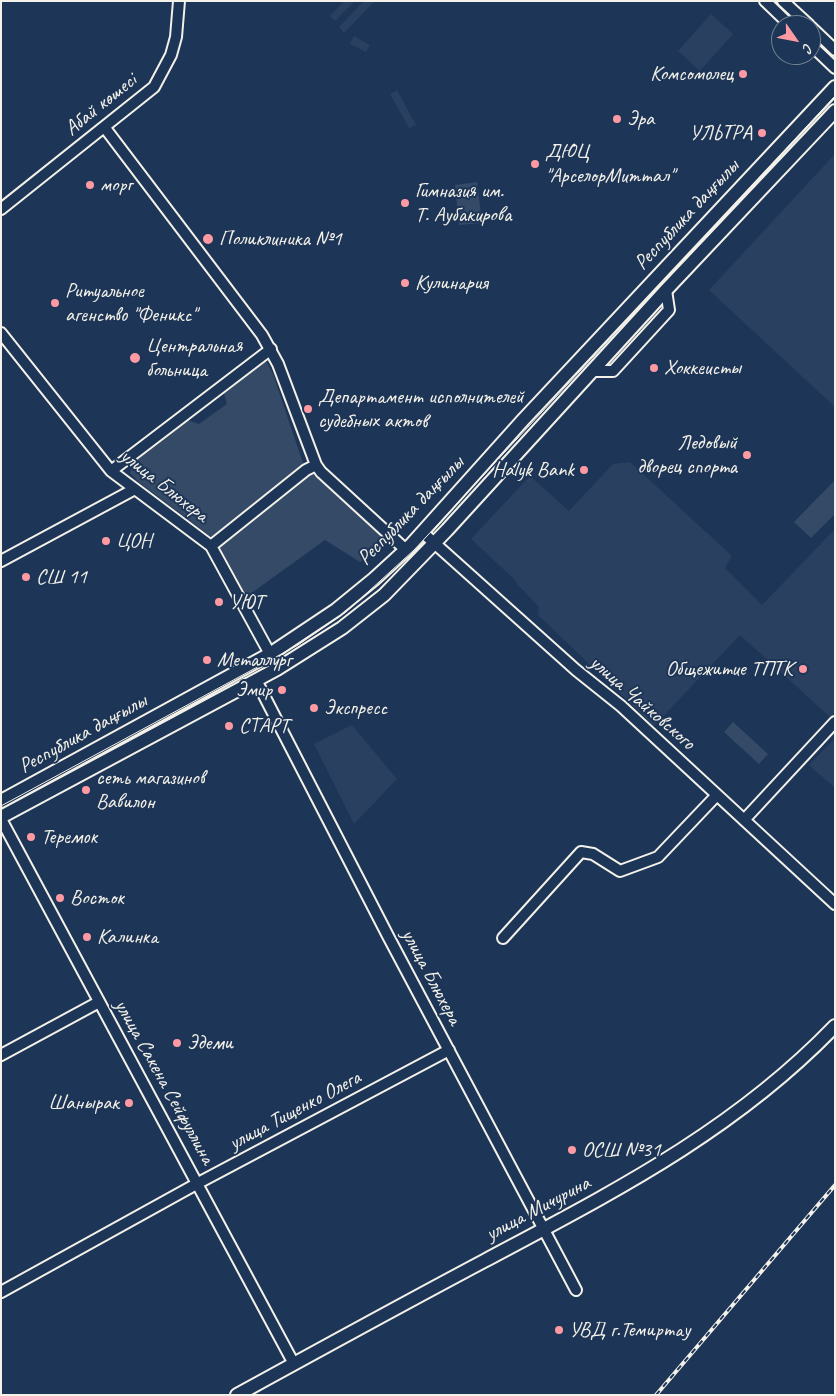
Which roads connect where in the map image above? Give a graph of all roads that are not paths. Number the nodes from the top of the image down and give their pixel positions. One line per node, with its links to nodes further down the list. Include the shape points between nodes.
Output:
1 (179, 1): 12 (street, Абай көшесі, via 176,37 166,68 154,87)
2 (765, 1): 4 (street)
3 (783, 1): 5 (street)
4 (780, 15)
5 (798, 15)
6 (821, 37): 7 (street)
7 (835, 50)
8 (821, 55): 9 (street)
9 (835, 68)
10 (835, 87): 19 (main road, Республика даңғылы)
11 (835, 111): 20 (main road, Республика даңғылы)
12 (105, 128): 13 (street, Абай көшесі); 15 (street)
13 (1, 209)
14 (1, 333): 17 (street, улица Блюхера)
15 (271, 349): 16 (street); 17 (street)
16 (316, 465): 21 (street); 22 (street)
17 (111, 471): 18 (street, улица Блюхера)
18 (133, 490): 21 (street, улица Блюхера); 23 (street)
19 (422, 532): 20 (street, улица Чайковского); 22 (main road, Республика даңғылы)
20 (434, 543): 25 (main road, Республика даңғылы, via 384,595 342,628); 27 (street, улица Чайковского, via 621,706)
21 (211, 546): 24 (street, улица Блюхера)
22 (406, 550): 24 (main road, Республика даңғылы, via 336,610)
23 (1, 561)
24 (270, 654): 28 (main road, Республика даңғылы)
25 (256, 680): 29 (main road, Республика даңғылы); 35 (street, улица Блюхера)
26 (835, 722): 30 (street)
27 (717, 795): 30 (street, улица Чайковского); 32 (street, via 658,857 620,871 593,854 582,852)
28 (1, 801)
29 (1, 818): 33 (street, улица Сакена Сейфуллина)
30 (744, 820): 31 (street, улица Чайковского)
31 (835, 904)
32 (503, 938)
33 (99, 1002): 36 (street); 37 (street, улица Сакена Сейфуллина)
34 (835, 1026): 38 (main road, улица Мичурина, via 763,1092 674,1157)
35 (449, 1050): 37 (street, улица Тищенко Олега); 38 (street, улица Блюхера)
36 (1, 1055)
37 (198, 1183): 40 (street, улица Тищенко Олега); 41 (street, улица Сакена Сейфуллина)
38 (543, 1230): 39 (street, улица Блюхера); 41 (main road, улица Мичурина)
39 (576, 1290)
40 (1, 1292)
41 (294, 1364): 42 (main road, улица Мичурина)
42 (238, 1395)

